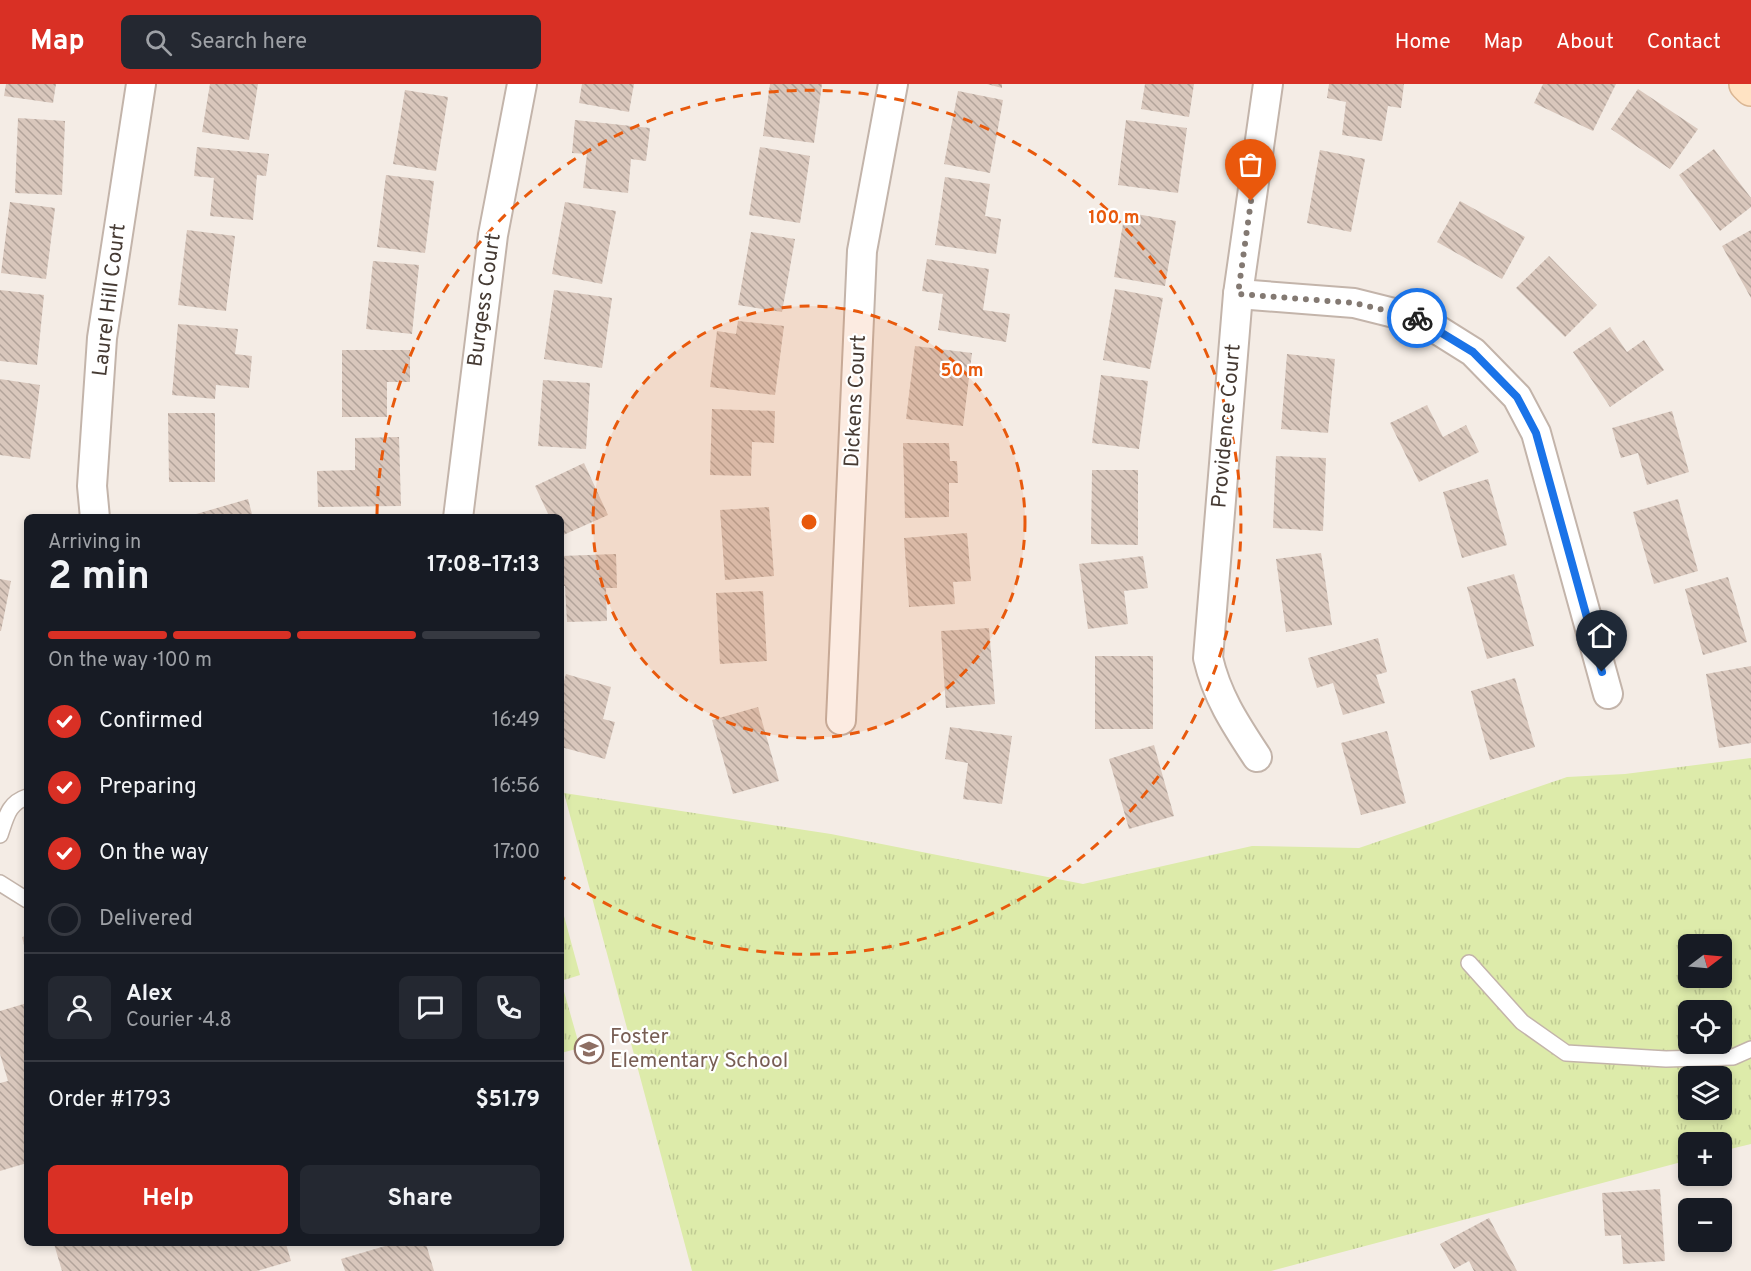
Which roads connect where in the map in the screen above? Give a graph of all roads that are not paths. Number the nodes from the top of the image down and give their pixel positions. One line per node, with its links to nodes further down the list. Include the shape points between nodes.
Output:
1 (141, 84): 8 (street, Laurel Hill Court, via 102,338 92,486)
2 (522, 84): 9 (street, Burgess Court, via 493,235)
3 (893, 84): 11 (street, Dickens Court, via 862,251)
4 (1268, 84): 7 (street, Providence Court)
5 (1746, 84): 6 (street)
6 (1751, 89)
7 (1238, 294): 10 (street, via 1354,303 1422,320 1473,352 1517,397 1536,433); 12 (street, Providence Court, via 1208,658 1227,713)
8 (95, 514)
9 (458, 514)
10 (1608, 694)
11 (841, 720)
12 (1257, 757)
13 (24, 798): 14 (lane, via 9,808)
14 (0, 835)
15 (0, 883): 16 (lane)
16 (24, 898)
17 (1469, 963): 18 (lane, via 1522,1022 1566,1053 1666,1059 1733,1057)
18 (1751, 1049)

